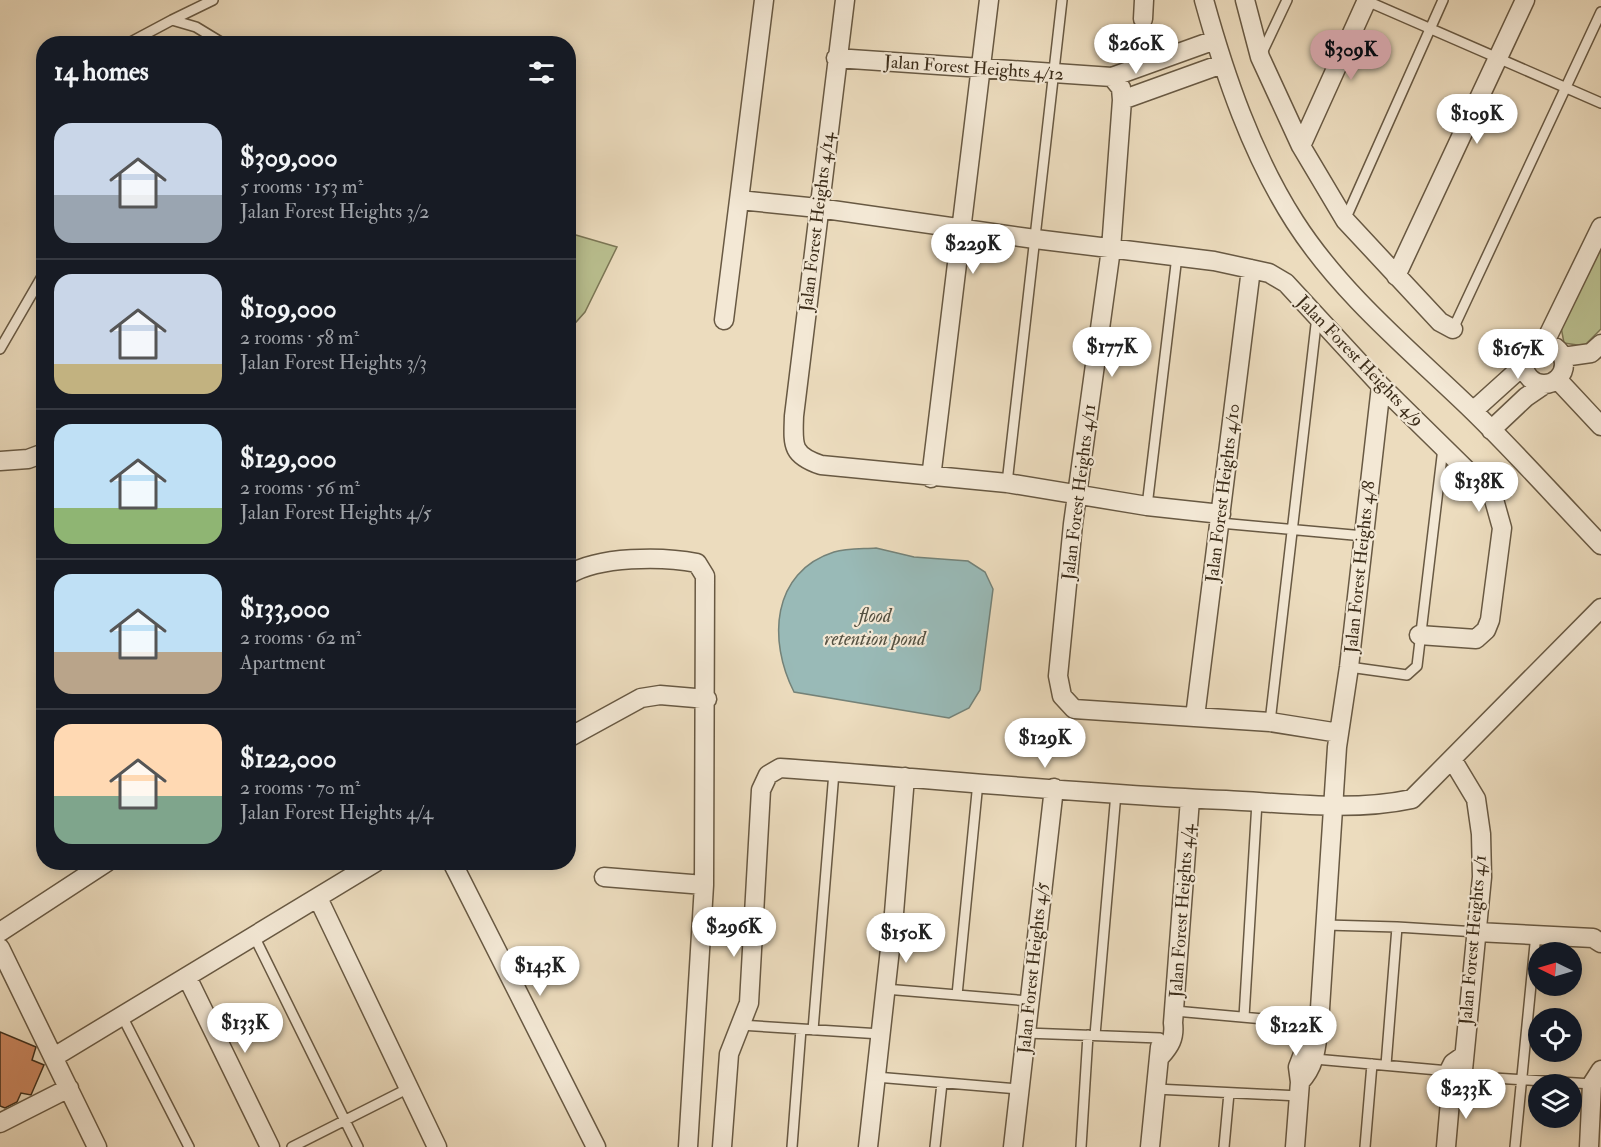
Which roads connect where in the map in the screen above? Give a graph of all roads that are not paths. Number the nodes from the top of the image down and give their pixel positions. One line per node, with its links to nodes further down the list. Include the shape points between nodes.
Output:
1 (213, 0): 15 (lane)
2 (764, 0): 31 (street)
3 (845, 0): 21 (street, Jalan Forest Heights 4/14)
4 (989, 0): 24 (street)
5 (1062, 0): 25 (lane)
6 (1144, 0): 14 (street)
7 (1204, 0): 19 (street)
8 (1245, 0): 20 (street)
9 (1287, 0): 20 (lane)
10 (1367, 0): 16 (lane); 30 (street)
11 (1443, 0): 16 (lane)
12 (1525, 0): 22 (street)
13 (1601, 12): 27 (lane)
14 (1143, 19)
15 (172, 20): 17 (lane); 18 (lane)
16 (1430, 28): 22 (lane); 33 (lane)
17 (142, 36)
18 (211, 36)
19 (1215, 40): 23 (street); 26 (street)
20 (1260, 57): 30 (street)
21 (836, 58): 24 (street, Jalan Forest Heights 4/12); 32 (street, Jalan Forest Heights 4/14)
22 (1498, 58): 27 (lane); 40 (street)
23 (1222, 64): 28 (street); 52 (street, via 1277,192 1296,224 1372,315)
24 (979, 69): 25 (street, Jalan Forest Heights 4/12); 35 (street)
25 (1053, 74): 26 (street, Jalan Forest Heights 4/12); 36 (lane)
26 (1112, 77): 28 (street, Jalan Forest Heights 4/11)
27 (1566, 88): 29 (lane); 44 (lane)
28 (1122, 100): 37 (street, Jalan Forest Heights 4/11)
29 (1601, 103)
30 (1301, 146): 33 (street)
31 (739, 200): 32 (street, Jalan Forest Heights 4/9); 43 (street)
32 (818, 208): 35 (street, Jalan Forest Heights 4/9); 58 (street, Jalan Forest Heights 4/14, via 793,444 806,460 822,465)
33 (1345, 220): 40 (street)
34 (1601, 227): 45 (street)
35 (961, 229): 36 (street, Jalan Forest Heights 4/9); 58 (street)
36 (1035, 239): 37 (street, Jalan Forest Heights 4/9); 59 (lane)
37 (1111, 249): 38 (street, Jalan Forest Heights 4/9); 60 (street, Jalan Forest Heights 4/11)
38 (1177, 256): 39 (street, Jalan Forest Heights 4/9); 61 (lane)
39 (1251, 269): 42 (street, Jalan Forest Heights 4/9, via 1269,273 1286,284); 62 (street, Jalan Forest Heights 4/10)
40 (1396, 276): 44 (street, via 1440,322)
41 (36, 287): 47 (lane)
42 (1317, 316): 51 (street, Jalan Forest Heights 4/9); 63 (lane)
43 (724, 320)
44 (1453, 329)
45 (1544, 344): 48 (street); 49 (street, via 1532,348)
46 (1601, 344): 48 (street, via 1591,353)
47 (0, 349)
48 (1563, 357): 50 (street, via 1563,369)
49 (1524, 365): 50 (street, via 1533,381); 52 (street)
50 (1551, 382): 53 (street); 54 (street, via 1526,397)
51 (1381, 386): 55 (street, Jalan Forest Heights 4/9); 64 (street, Jalan Forest Heights 4/8)
52 (1473, 411): 54 (street)
53 (1601, 426)
54 (1491, 430): 65 (street)
55 (1443, 446): 68 (lane); 68 (street, Jalan Forest Heights 4/9, via 1493,496 1502,528 1486,630 1476,639)
56 (36, 456): 57 (street)
57 (0, 461)
58 (931, 478): 59 (street)
59 (1007, 483): 60 (street)
60 (1078, 495): 61 (street); 71 (street, Jalan Forest Heights 4/11, via 1058,676 1062,696 1074,709)
61 (1147, 506): 62 (street)
62 (1220, 519): 63 (lane); 71 (street, Jalan Forest Heights 4/10)
63 (1290, 530): 64 (lane); 72 (lane)
64 (1364, 536): 69 (street, Jalan Forest Heights 4/8)
65 (1601, 545)
66 (576, 572): 70 (street, via 607,562 678,559 697,563 705,576)
67 (1601, 608): 75 (street)
68 (1419, 635): 69 (lane, via 1417,666 1407,675)
69 (1349, 667): 74 (street, Jalan Forest Heights 4/8)
70 (707, 699): 73 (street, via 660,695 641,698); 88 (street)
71 (1195, 717): 72 (street)
72 (1270, 722): 74 (street)
73 (576, 734)
74 (1338, 740): 83 (street, Jalan Forest Heights 4/8)
75 (1452, 759): 83 (street, via 1412,799); 93 (street, Jalan Forest Heights 4/1, via 1476,799 1478,810 1482,877)
76 (834, 772): 77 (street); 105 (street, via 780,768 768,775 761,790 749,1003); 107 (lane)
77 (905, 777): 78 (street); 99 (street)
78 (978, 782): 79 (street); 100 (lane)
79 (1054, 788): 80 (street); 101 (street, Jalan Forest Heights 4/5)
80 (1116, 793): 81 (street); 110 (lane)
81 (1190, 799): 82 (street); 103 (street, Jalan Forest Heights 4/4)
82 (1257, 802): 83 (street); 104 (lane)
83 (1333, 805): 90 (street, Jalan Forest Heights 4/8)
84 (94, 870): 92 (street)
85 (363, 870): 89 (street)
86 (456, 870): 136 (street)
87 (604, 877): 88 (street)
88 (704, 885): 137 (street)
89 (318, 898): 95 (street); 122 (street)
90 (1326, 925): 91 (lane); 112 (street, Jalan Forest Heights 4/8)
91 (1397, 927): 93 (lane); 116 (lane)
92 (0, 932)
93 (1477, 932): 94 (street); 118 (street, Jalan Forest Heights 4/1, via 1463,1056)
94 (1536, 934): 96 (street, via 1593,938); 119 (lane)
95 (254, 936): 98 (street); 128 (lane)
96 (1601, 943)
97 (0, 948): 113 (street)
98 (187, 977): 102 (street); 132 (street)
99 (885, 989): 100 (lane); 109 (street)
100 (957, 995): 101 (lane)
101 (1029, 1001): 108 (street, Jalan Forest Heights 4/5)
102 (122, 1016): 113 (street); 131 (lane)
103 (1174, 1017): 104 (lane); 111 (street, Jalan Forest Heights 4/4); 114 (street, Jalan Forest Heights 4/4, via 1173,1039)
104 (1244, 1017): 112 (lane)
105 (740, 1024): 106 (lane); 138 (street, via 729,1054)
106 (801, 1029): 107 (lane); 139 (lane)
107 (813, 1030): 109 (lane)
108 (1026, 1033): 110 (lane); 123 (street, Jalan Forest Heights 4/5)
109 (881, 1034): 117 (street)
110 (1092, 1035): 111 (lane); 143 (lane)
111 (1160, 1038): 114 (street, Jalan Forest Heights 4/4)
112 (1317, 1041): 115 (lane); 125 (street, via 1303,1054 1298,1067)
113 (54, 1057): 121 (street)
114 (1160, 1057): 124 (street, Jalan Forest Heights 4/4)
115 (1372, 1064): 116 (lane); 147 (lane)
116 (1386, 1065): 118 (lane)
117 (876, 1077): 120 (lane); 140 (street)
118 (1454, 1079): 119 (lane); 148 (street, Jalan Forest Heights 4/1)
119 (1520, 1080): 126 (lane); 149 (lane)
120 (942, 1083): 123 (lane); 141 (lane)
121 (69, 1088): 129 (street); 130 (street)
122 (409, 1088): 128 (lane); 135 (street)
123 (1019, 1089): 142 (street, Jalan Forest Heights 4/5)
124 (1156, 1089): 127 (lane); 144 (street, Jalan Forest Heights 4/4)
125 (1299, 1089): 127 (lane); 146 (street)
126 (1597, 1089): 150 (street)
127 (1229, 1093): 145 (lane)
128 (345, 1120): 133 (lane); 134 (lane)
129 (0, 1123)
130 (94, 1146)
131 (189, 1147)
132 (270, 1147)
133 (292, 1147)
134 (358, 1147)
135 (437, 1147)
136 (596, 1147)
137 (688, 1147)
138 (722, 1147)
139 (792, 1147)
140 (868, 1147)
141 (935, 1147)
142 (1013, 1147)
143 (1081, 1147)
144 (1150, 1147)
145 (1224, 1147)
146 (1295, 1147)
147 (1365, 1147)
148 (1446, 1147)
149 (1515, 1147)
150 (1589, 1147)

